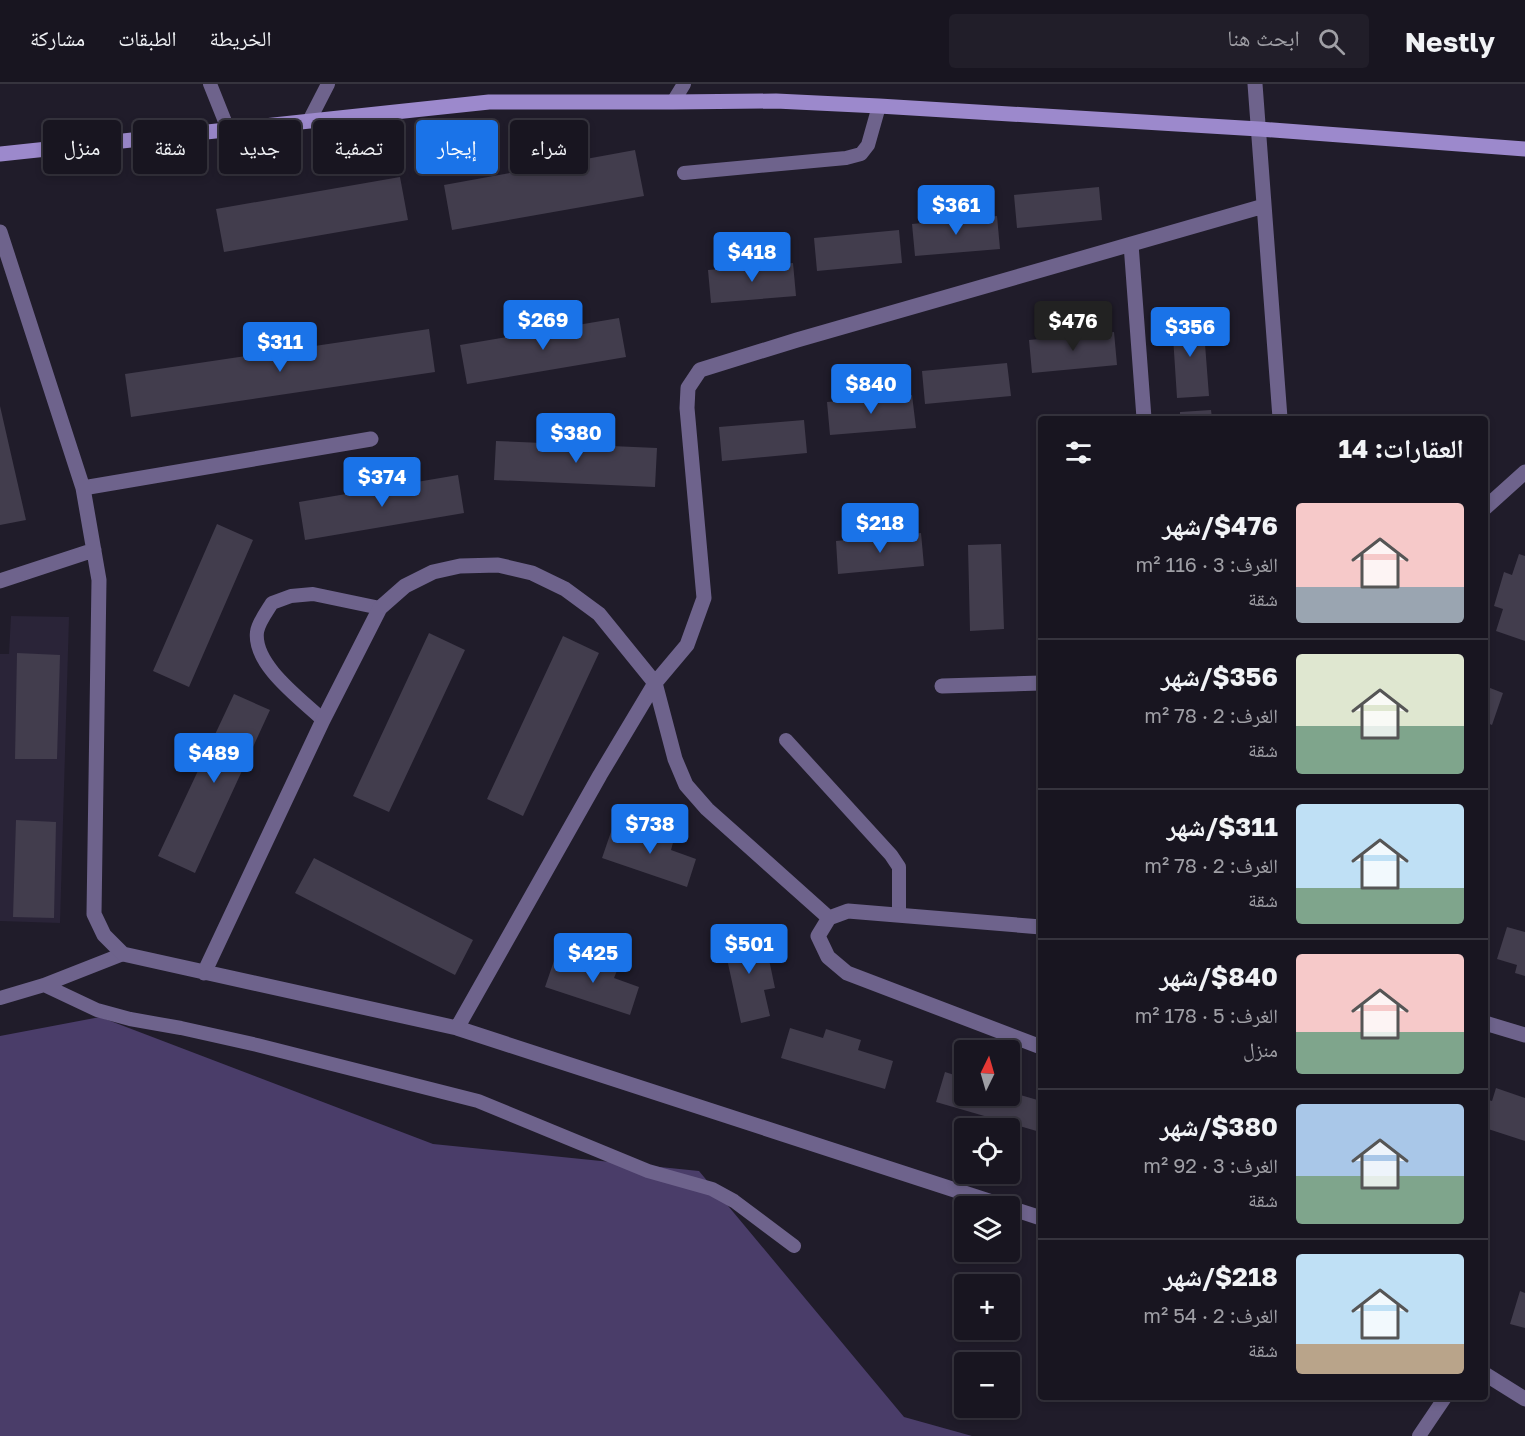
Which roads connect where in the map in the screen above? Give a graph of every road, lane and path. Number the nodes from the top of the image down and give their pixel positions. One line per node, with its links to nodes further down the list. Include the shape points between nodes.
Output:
1 (210, 84): 7 (lane)
2 (328, 84): 8 (lane)
3 (684, 84): 5 (lane)
4 (1255, 84): 10 (street)
5 (673, 102): 6 (main road); 8 (main road, via 489,102)
6 (879, 106): 10 (main road); 14 (lane, via 868,145 861,154)
7 (224, 120)
8 (309, 121): 9 (main road)
9 (301, 122)
10 (1259, 129): 12 (main road); 15 (street)
11 (219, 130): 13 (main road)
12 (1525, 149)
13 (0, 153)
14 (684, 173)
15 (1264, 206): 17 (street); 19 (street)
16 (0, 232): 22 (street)
17 (1131, 244): 18 (street); 27 (street, via 700,370 688,388 687,408 704,598 687,645)
18 (1144, 416)
19 (1280, 416)
20 (370, 439): 22 (street)
21 (1525, 472): 23 (street)
22 (83, 488): 24 (street)
23 (1488, 505)
24 (94, 550): 25 (street); 35 (street, via 99,580 94,914 104,935)
25 (0, 581)
26 (380, 608): 27 (street, via 405,586 434,572 460,566 498,565 532,573 565,589 599,614); 30 (street); 30 (lane, via 313,594 291,596 272,603 257,631 258,649 271,672)
27 (655, 683): 33 (street, via 686,785 707,809); 40 (street)
28 (1038, 683): 29 (street)
29 (942, 686)
30 (323, 720): 36 (street)
31 (786, 740): 32 (lane, via 899,867)
32 (898, 915): 33 (street, via 848,911); 34 (street)
33 (829, 918): 42 (street, via 818,936 828,957 847,973)
34 (1038, 927)
35 (123, 954): 36 (street); 37 (lane)
36 (204, 974): 40 (street)
37 (44, 985): 38 (lane); 46 (lane, via 97,1010 130,1019 257,1045 478,1101 648,1171 712,1189)
38 (0, 998)
39 (1488, 1024): 41 (street)
40 (458, 1028): 43 (street)
41 (1525, 1035)
42 (1038, 1046)
43 (973, 1196)
44 (1020, 1211): 45 (street)
45 (1038, 1217)
46 (794, 1246)
47 (1488, 1376): 48 (street)
48 (1525, 1399)
49 (1443, 1400): 50 (lane)
50 (1419, 1436)

